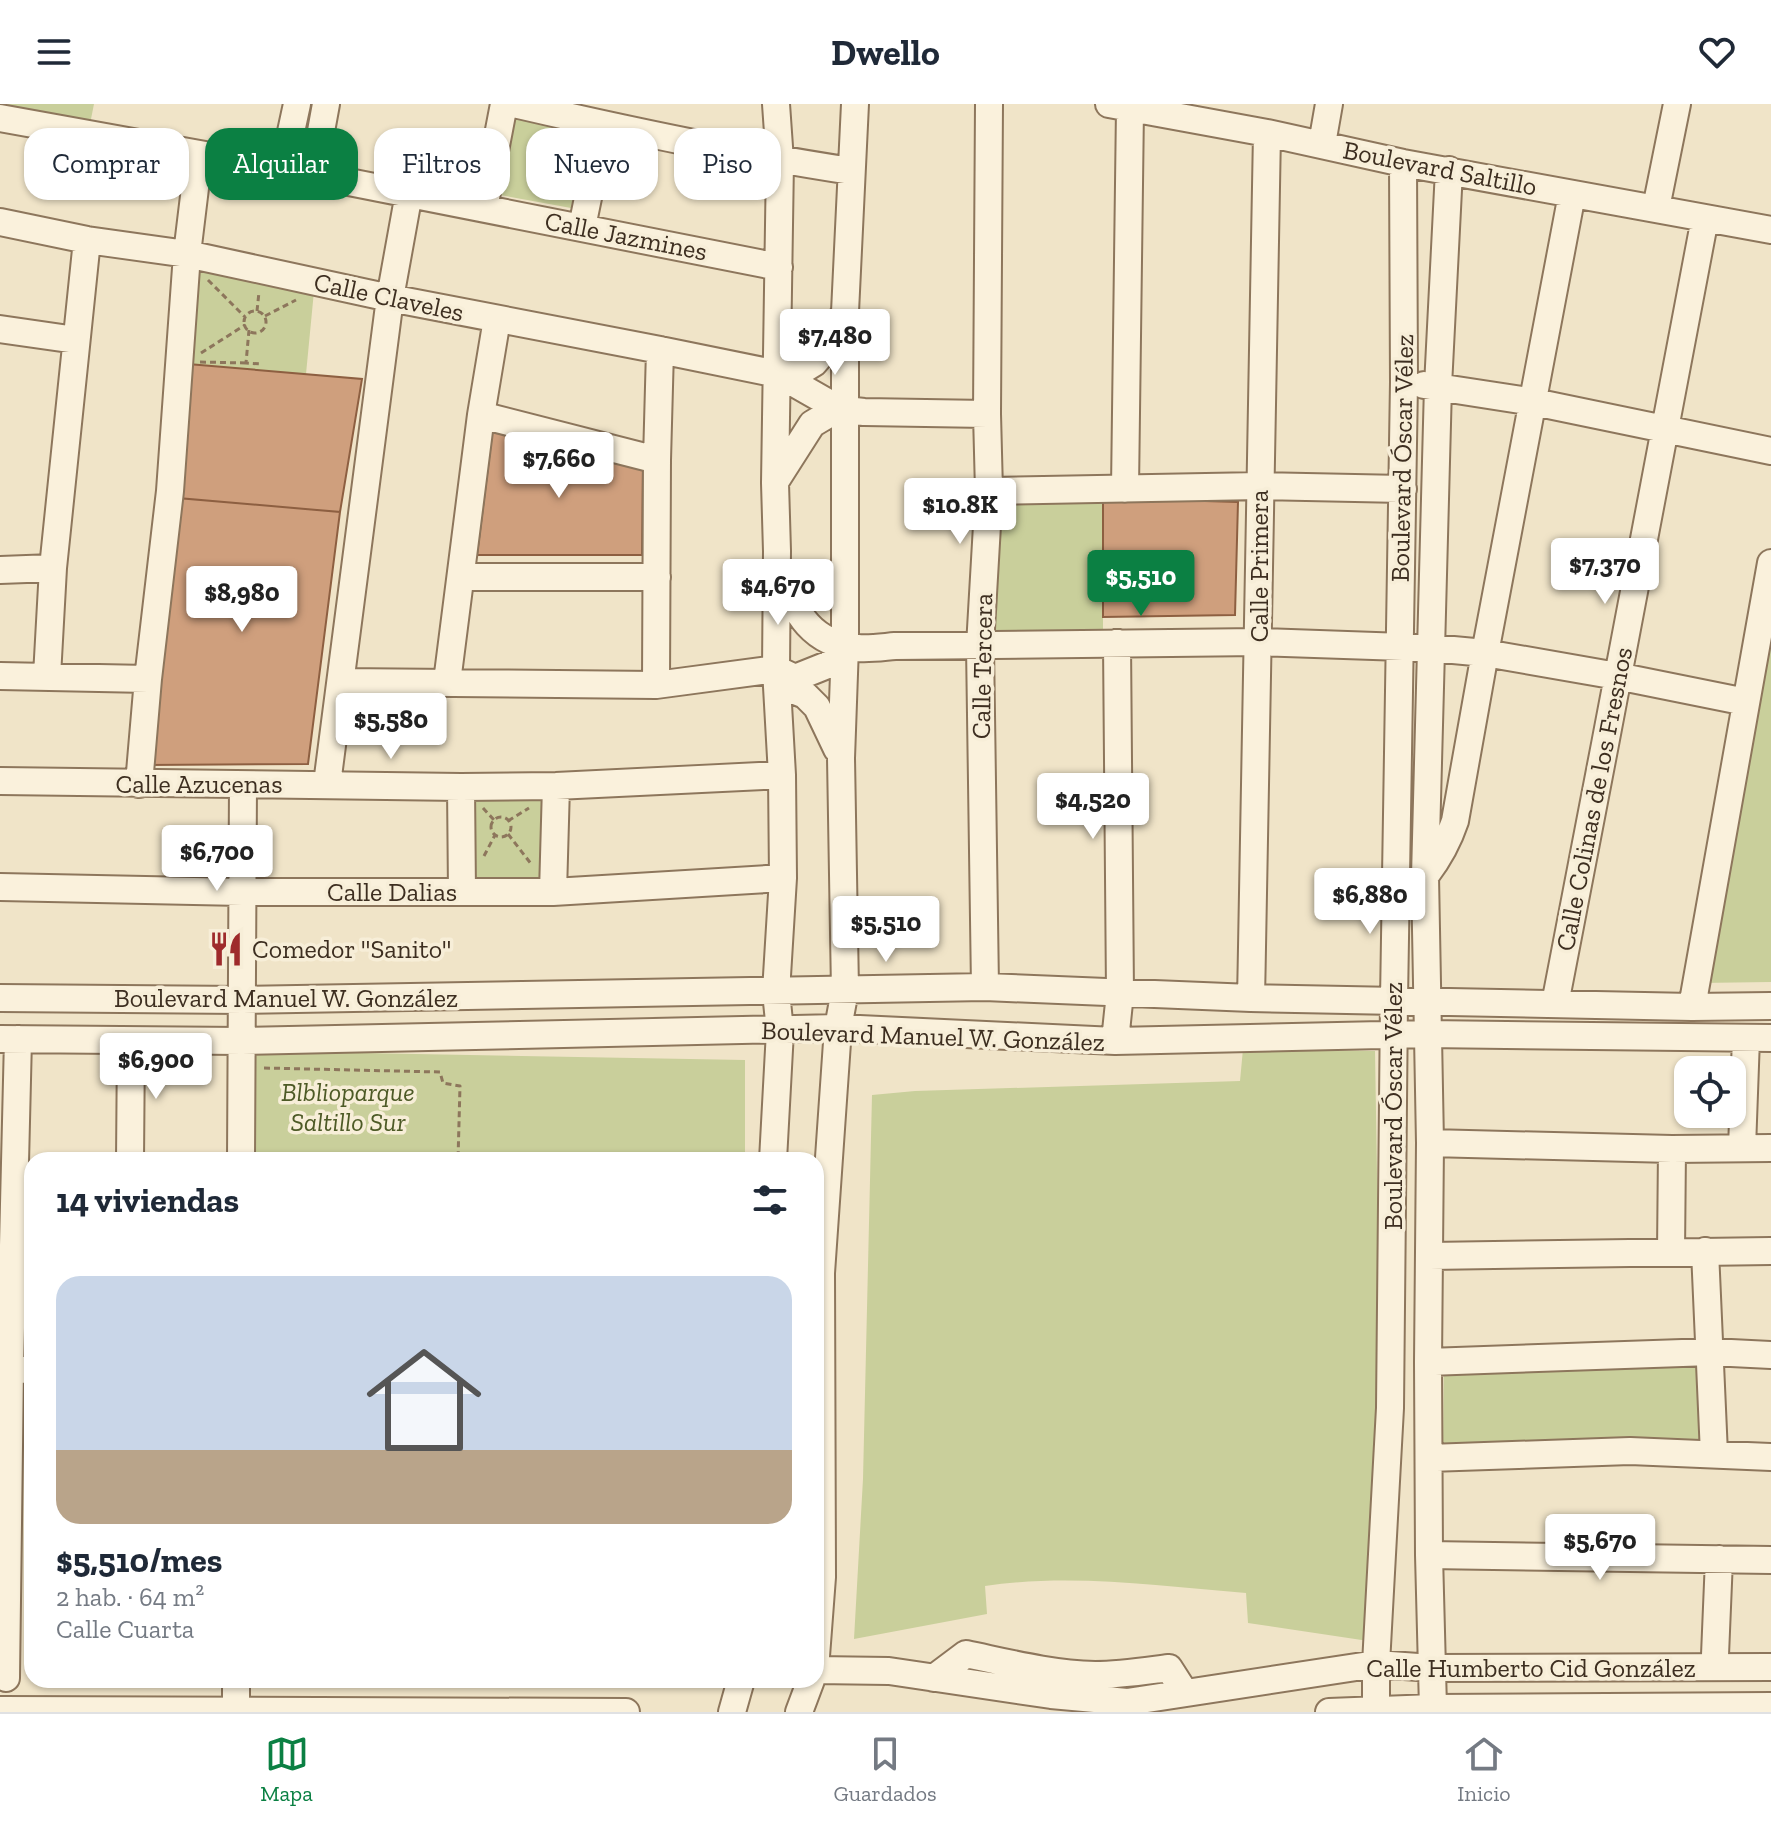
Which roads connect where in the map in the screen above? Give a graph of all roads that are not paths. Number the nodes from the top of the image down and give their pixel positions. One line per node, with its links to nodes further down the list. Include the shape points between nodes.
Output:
1 (297, 104): 13 (street)
2 (326, 104): 14 (street)
3 (504, 104): 29 (street)
4 (514, 104): 12 (street)
5 (776, 104): 15 (street)
6 (855, 104): 24 (street)
7 (989, 104): 49 (street, Calle Tercera)
8 (1329, 104): 18 (street)
9 (1677, 104): 30 (street)
10 (1120, 106): 16 (street, Boulevard Saltillo); 56 (street)
11 (0, 118): 19 (street, Calle Jazmines)
12 (603, 125): 17 (street); 33 (street)
13 (292, 128)
14 (322, 128)
15 (778, 128)
16 (1267, 133): 18 (street, Boulevard Saltillo); 55 (street, Calle Primera)
17 (674, 139)
18 (1322, 144): 22 (street, Boulevard Saltillo)
19 (199, 155): 20 (street, Calle Jazmines); 36 (street)
20 (205, 156)
21 (781, 161): 24 (street)
22 (1403, 163): 23 (street, Boulevard Saltillo); 45 (street, Boulevard Óscar Vélez)
23 (1449, 170): 25 (street, Boulevard Saltillo); 46 (street, Boulevard Óscar Vélez)
24 (851, 171): 39 (street)
25 (1572, 194): 30 (street, Boulevard Saltillo); 47 (street)
26 (408, 200): 38 (street)
27 (444, 200): 29 (street, Calle Jazmines)
28 (780, 200): 37 (street)
29 (484, 208): 33 (street, Calle Jazmines)
30 (1656, 208): 31 (street, Boulevard Saltillo)
31 (1705, 218): 34 (street, Boulevard Saltillo); 51 (street, Calle Colinas de los Fresnos)
32 (0, 222): 35 (street, Calle Claveles)
33 (582, 227): 37 (street, Calle Jazmines)
34 (1771, 230)
35 (87, 240): 36 (street, Calle Claveles); 42 (street)
36 (187, 254): 38 (street, Calle Claveles); 76 (street, via 170,491)
37 (779, 267): 44 (street)
38 (390, 298): 40 (street, Calle Claveles); 77 (street)
39 (845, 312): 44 (street, via 814,363); 48 (street)
40 (497, 319): 43 (street, Calle Claveles); 50 (street)
41 (0, 329): 42 (street)
42 (76, 340): 61 (street)
43 (660, 350): 44 (street, Calle Claveles); 53 (street)
44 (778, 374): 48 (street); 54 (street)
45 (1404, 382): 46 (street); 57 (street, Boulevard Óscar Vélez)
46 (1438, 386): 47 (street); 70 (street, Boulevard Óscar Vélez)
47 (1534, 402): 51 (street); 71 (street)
48 (845, 410): 49 (street); 54 (street, via 812,424); 67 (street)
49 (987, 414): 58 (street, Calle Tercera)
50 (481, 415): 53 (street); 63 (street)
51 (1666, 428): 52 (street); 75 (street, Calle Colinas de los Fresnos)
52 (1771, 451)
53 (657, 460): 64 (street)
54 (775, 483): 59 (street)
55 (1260, 486): 56 (street); 57 (street); 65 (street, Calle Primera)
56 (1125, 489): 58 (street)
57 (1403, 489): 69 (street, Boulevard Óscar Vélez)
58 (989, 491): 68 (street, Calle Tercera)
59 (777, 551): 67 (street, via 790,595 806,624 819,636); 72 (street)
60 (1771, 563): 80 (street)
61 (53, 568): 62 (street); 74 (street)
62 (0, 570)
63 (461, 577): 64 (street); 78 (street)
64 (657, 577): 79 (street)
65 (1259, 642): 66 (street); 69 (street); 100 (street, Calle Primera)
66 (1117, 643): 68 (street); 98 (street)
67 (845, 646): 68 (street); 72 (street, via 830,664 795,678); 81 (street)
68 (980, 646): 95 (street, Calle Tercera)
69 (1400, 647): 70 (street); 102 (street, Boulevard Óscar Vélez)
70 (1432, 648): 71 (street); 89 (street, Boulevard Óscar Vélez)
71 (1485, 653): 75 (street); 89 (street, via 1455,821 1440,857)
72 (776, 669): 79 (street); 81 (street, via 790,689 817,707); 82 (street)
73 (0, 676): 74 (street)
74 (47, 676): 76 (street)
75 (1617, 676): 80 (street); 104 (street, Calle Colinas de los Fresnos)
76 (148, 679): 84 (street)
77 (341, 682): 78 (street); 85 (street)
78 (447, 682): 79 (street)
79 (656, 685)
80 (1746, 702): 106 (street)
81 (841, 758): 96 (street)
82 (782, 775): 87 (street, Calle Azucenas); 90 (street)
83 (0, 781): 84 (street, Calle Azucenas)
84 (139, 784): 86 (street, Calle Azucenas)
85 (327, 784): 86 (street, Calle Azucenas); 88 (street, Calle Azucenas)
86 (243, 785): 92 (street)
87 (556, 786): 88 (street, Calle Azucenas); 94 (street)
88 (461, 787): 93 (street)
89 (1425, 876): 103 (street, Boulevard Óscar Vélez)
90 (783, 878): 94 (street, Calle Dalias); 97 (street)
91 (0, 887): 92 (street, Calle Dalias)
92 (242, 892): 93 (street, Calle Dalias); 101 (street)
93 (462, 892): 94 (street, Calle Dalias)
94 (553, 892)
95 (985, 987): 96 (street, Boulevard Manuel W. González); 98 (street, Boulevard Manuel W. González)
96 (845, 990): 97 (street, Boulevard Manuel W. González); 107 (street)
97 (776, 992): 101 (street, Boulevard Manuel W. González); 108 (street)
98 (1120, 993): 100 (street, Boulevard Manuel W. González); 115 (street)
99 (0, 998): 101 (street, Boulevard Manuel W. González)
100 (1251, 998): 102 (street, Boulevard Manuel W. González)
101 (243, 1000): 114 (street)
102 (1394, 1000): 103 (street, Boulevard Manuel W. González); 110 (street, Boulevard Óscar Vélez)
103 (1427, 1000): 104 (street, Boulevard Manuel W. González); 109 (street, Boulevard Óscar Vélez)
104 (1555, 1004): 106 (street, Boulevard Manuel W. González)
105 (1771, 1006): 106 (street, Boulevard Manuel W. González)
106 (1692, 1007)
107 (838, 1028): 108 (street, Boulevard Manuel W. González); 115 (street, Boulevard Manuel W. González); 123 (street)
108 (780, 1031): 114 (street, Boulevard Manuel W. González); 122 (street)
109 (1427, 1034): 110 (street, Boulevard Manuel W. González); 111 (street, Boulevard Manuel W. González); 116 (street, Boulevard Óscar Vélez)
110 (1395, 1035): 115 (street, Boulevard Manuel W. González); 132 (street, Boulevard Óscar Vélez)
111 (1758, 1038): 117 (street)
112 (9, 1039): 113 (street, Boulevard Manuel W. González); 131 (street)
113 (131, 1041): 114 (street, Boulevard Manuel W. González); 120 (street)
114 (242, 1041): 121 (street)
115 (1115, 1041)
116 (1430, 1143): 119 (street); 127 (street, Boulevard Óscar Vélez)
117 (1742, 1148): 118 (street); 119 (street)
118 (1771, 1148)
119 (1672, 1149): 126 (street)
120 (130, 1152)
121 (241, 1152)
122 (773, 1152)
123 (824, 1230)
124 (1705, 1251): 125 (street); 126 (street); 128 (street)
125 (1771, 1251)
126 (1671, 1252): 127 (street)
127 (1430, 1256): 130 (street, Boulevard Óscar Vélez)
128 (1711, 1352): 129 (street); 130 (street); 134 (street)
129 (1771, 1355)
130 (1428, 1362): 133 (street, Boulevard Óscar Vélez)
131 (14, 1370): 145 (street)
132 (1390, 1408): 133 (street); 141 (street, Boulevard Óscar Vélez)
133 (1429, 1410): 136 (street, Boulevard Óscar Vélez)
134 (1714, 1454): 135 (street); 136 (street, via 1630,1451)
135 (1771, 1457)
136 (1429, 1458): 137 (street, Boulevard Óscar Vélez)
137 (1429, 1555): 138 (street); 143 (street, Boulevard Óscar Vélez)
138 (1719, 1559): 139 (street); 140 (street)
139 (1771, 1560)
140 (1715, 1655)
141 (1376, 1664): 143 (street, Calle Humberto Cid González); 144 (street, Calle Humberto Cid González, via 1127,1702 889,1671); 153 (street, Boulevard Óscar Vélez)
142 (1771, 1667): 143 (street, Calle Humberto Cid González)
143 (1432, 1668): 151 (street, Boulevard Óscar Vélez)
144 (824, 1670)
145 (13, 1678)
146 (236, 1688): 154 (street)
147 (739, 1688): 156 (street)
148 (808, 1688): 157 (street)
149 (1766, 1708): 151 (street, Calle Humberto Cid González)
150 (0, 1710): 152 (street)
151 (1431, 1710): 153 (street, Calle Humberto Cid González)
152 (107, 1711): 154 (street)
153 (1375, 1711): 158 (street, Calle Humberto Cid González)
154 (236, 1712): 155 (street)
155 (626, 1712)
156 (732, 1712)
157 (799, 1712)
158 (1329, 1712)

